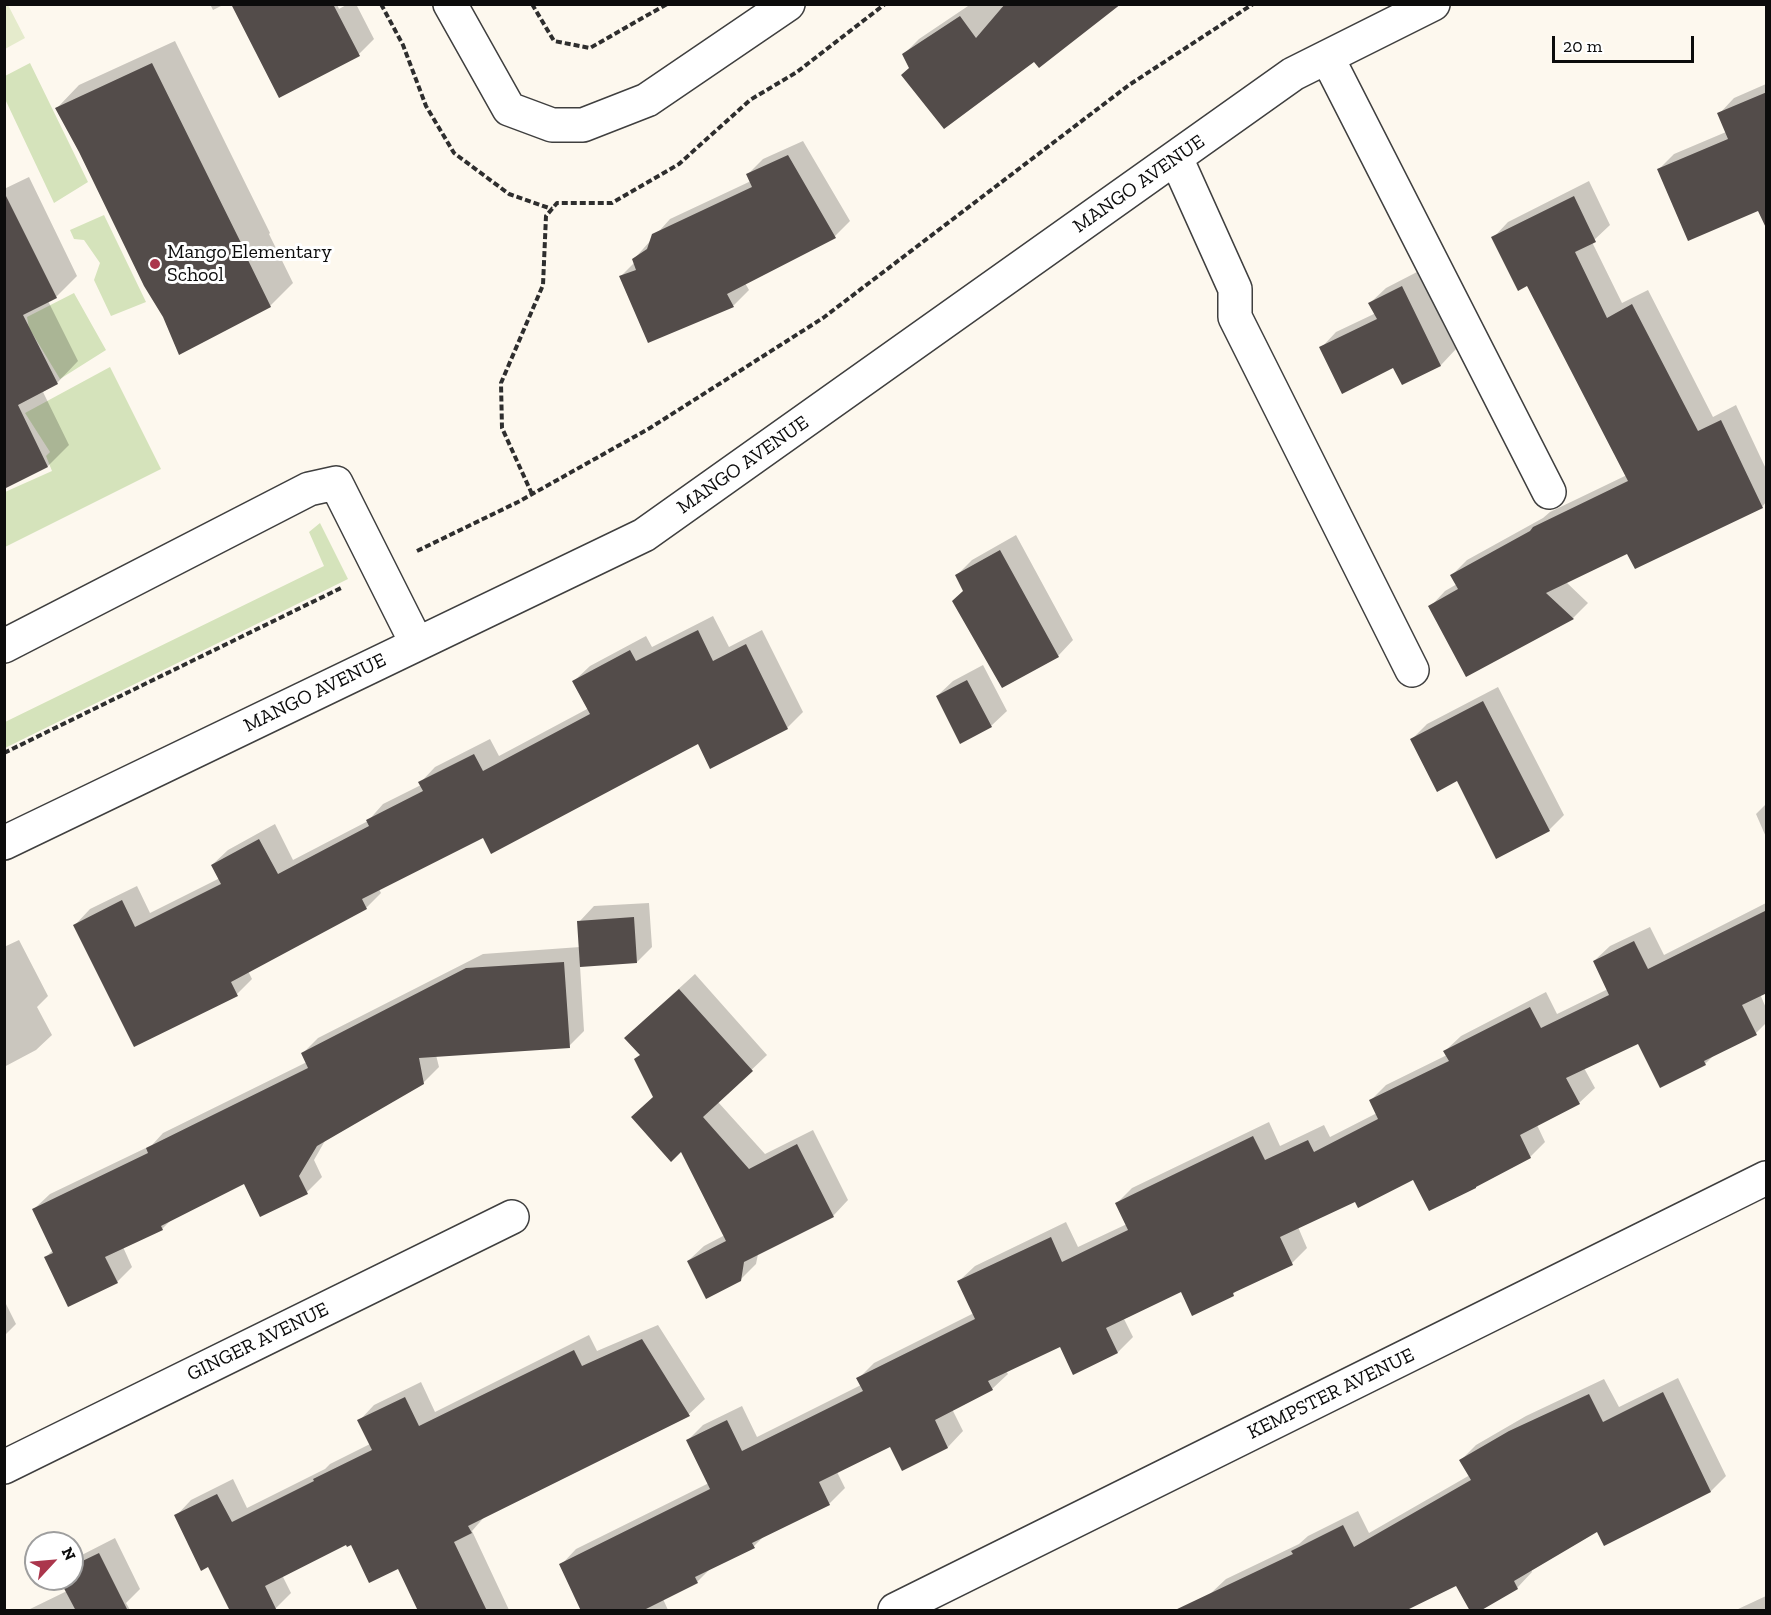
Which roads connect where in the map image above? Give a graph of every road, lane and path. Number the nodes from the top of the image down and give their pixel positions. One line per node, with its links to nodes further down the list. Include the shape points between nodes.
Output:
1 (381, 4): 11 (path, via 403,45 426,106 454,153 509,195)
2 (450, 4): 5 (street, via 508,109 552,125 583,125 647,100)
3 (532, 4): 4 (path, via 554,41 590,48)
4 (667, 4)
5 (788, 4)
6 (885, 4): 11 (path, via 797,72 750,100 679,164 612,203 557,202)
7 (1253, 4): 13 (path, via 1129,85 823,318 650,428)
8 (1433, 4): 9 (street, MANGO AVENUE)
9 (1327, 57): 10 (street, MANGO AVENUE, via 1293,74); 12 (street)
10 (1176, 158): 15 (street, MANGO AVENUE, via 644,535); 17 (street, via 1235,289 1235,317)
11 (552, 209): 13 (path, via 546,216 543,285 501,383 502,428)
12 (1549, 492)
13 (532, 494): 14 (path)
14 (378, 570): 15 (street); 16 (street, via 336,483 309,489); 18 (path)
15 (417, 644): 19 (street, MANGO AVENUE)
16 (4, 646)
17 (1412, 670)
18 (4, 753)
19 (4, 843)
20 (1767, 1178): 23 (street, KEMPSTER AVENUE)
21 (512, 1217): 22 (street, GINGER AVENUE)
22 (4, 1467)
23 (895, 1611)

